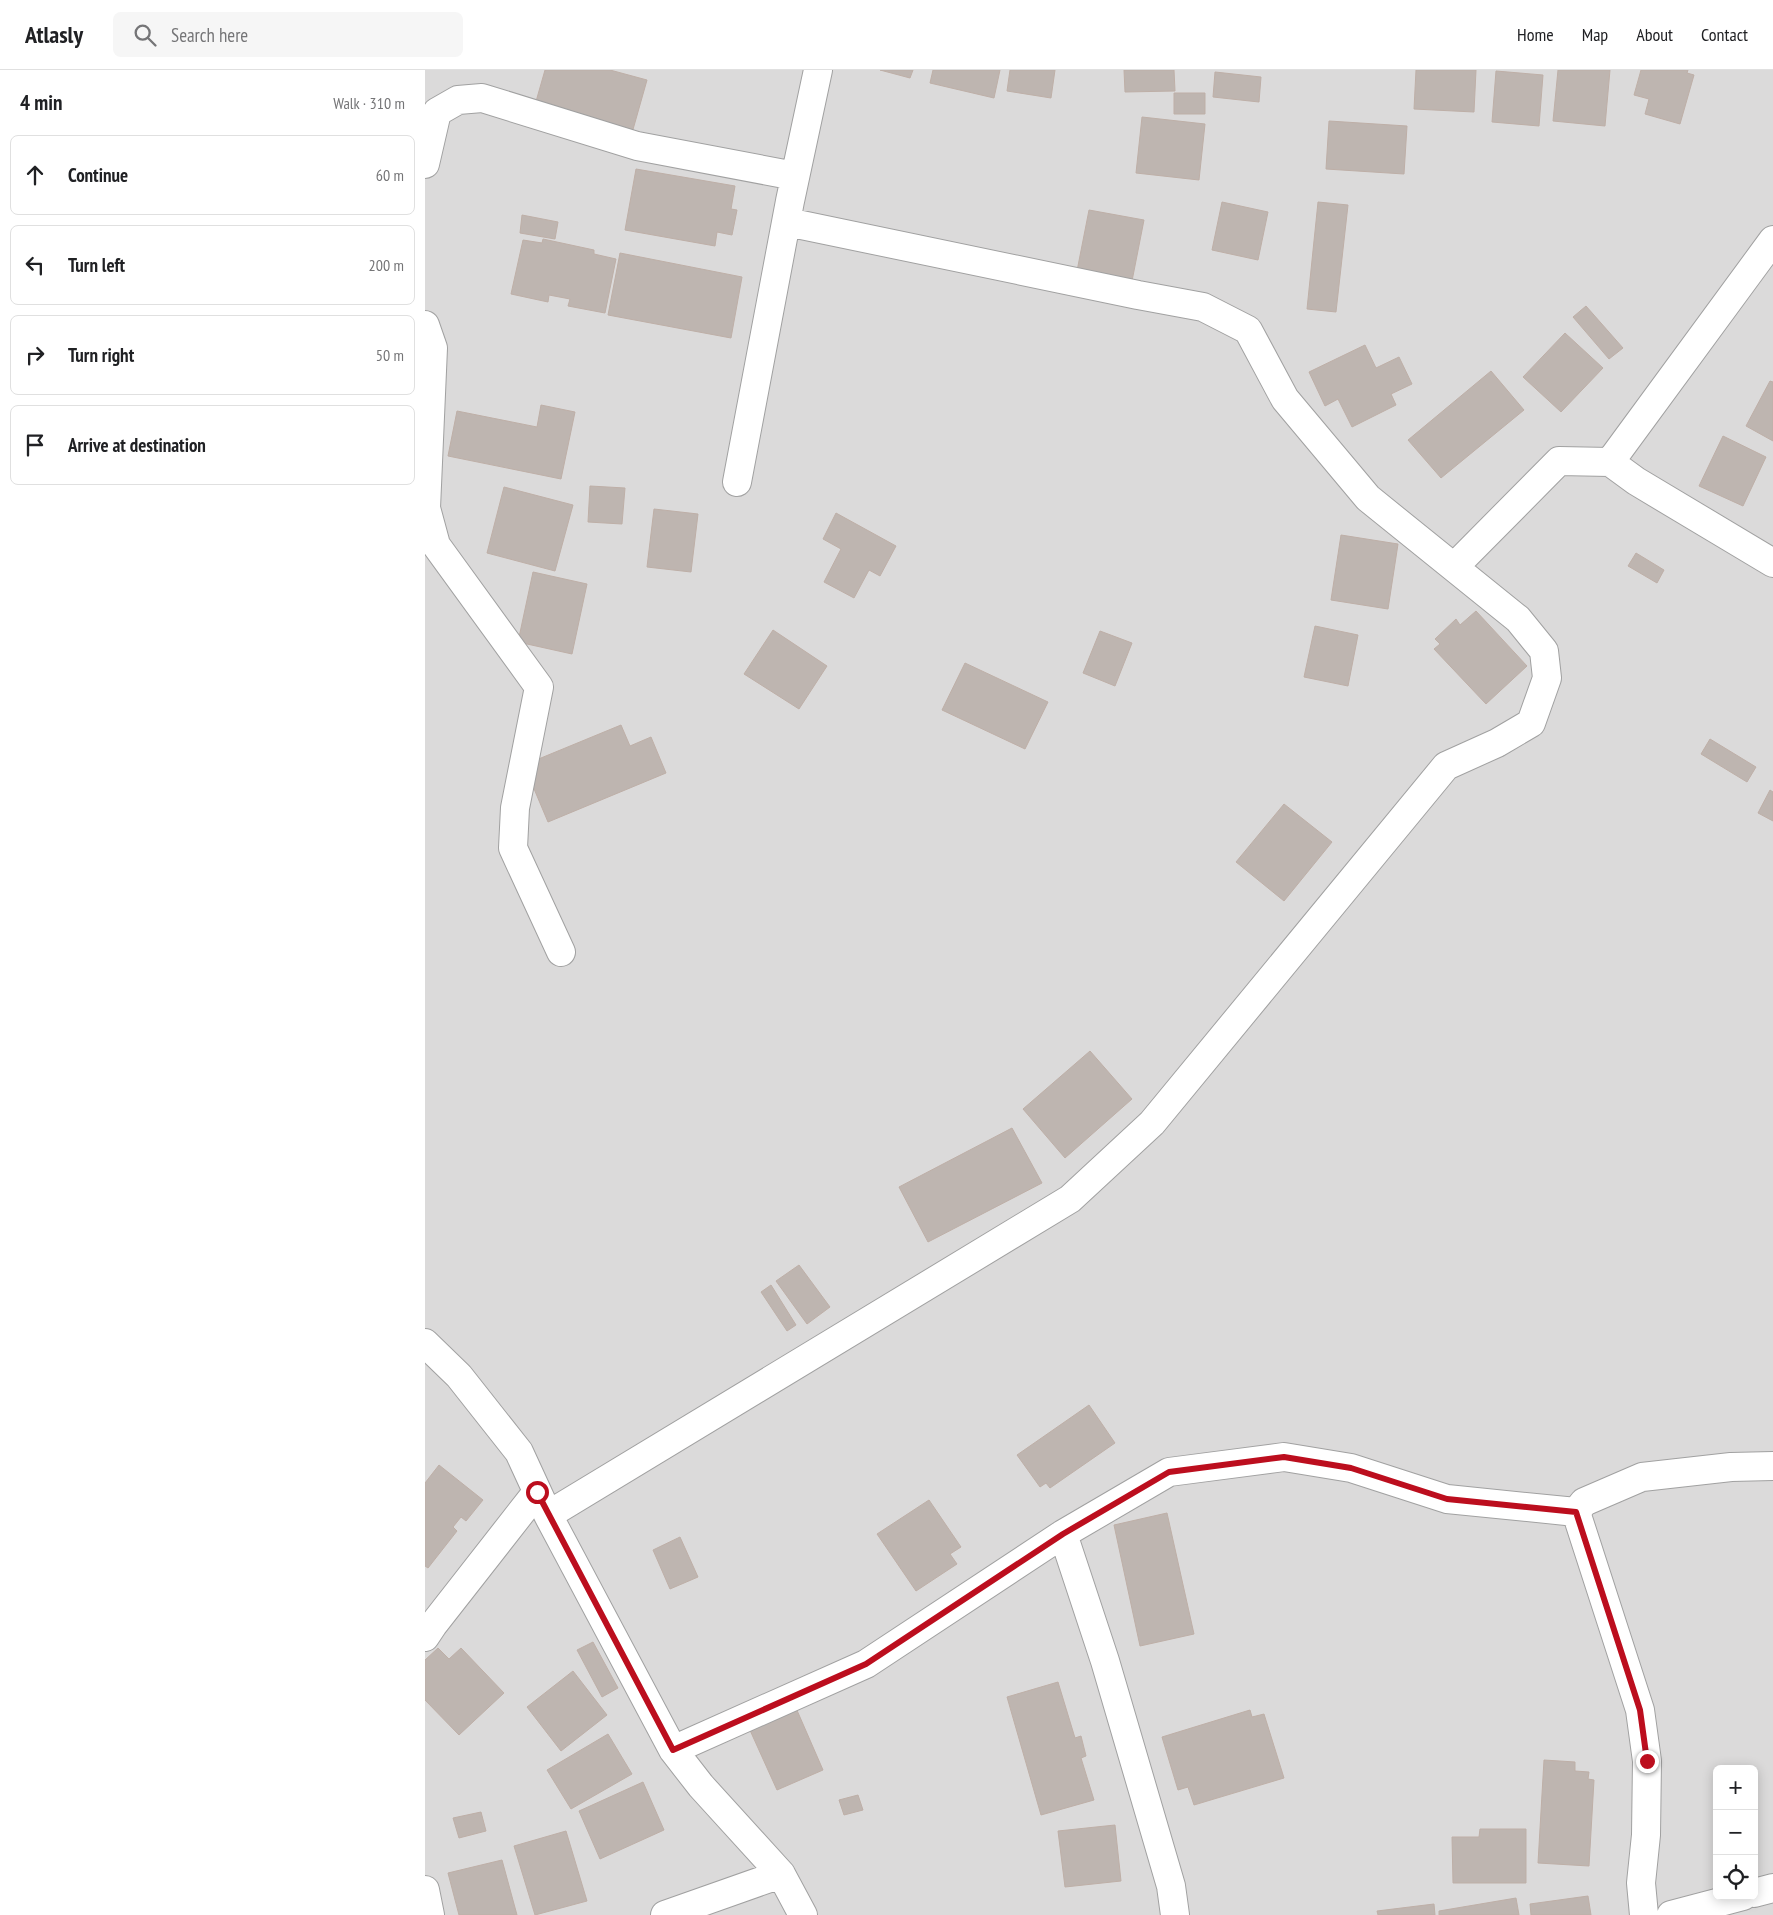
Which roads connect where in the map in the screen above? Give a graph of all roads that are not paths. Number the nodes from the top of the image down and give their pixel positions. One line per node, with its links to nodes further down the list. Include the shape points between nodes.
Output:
1 (818, 70): 3 (street)
2 (425, 164): 3 (street, via 437,112 458,100 483,98 637,146)
3 (795, 176): 4 (street)
4 (787, 222): 8 (street); 10 (street, via 1203,307 1248,330 1285,399 1368,498)
5 (1773, 240): 7 (street)
6 (425, 325): 11 (street, via 433,348 427,508 436,545 539,687 515,808 513,848)
7 (1610, 462): 9 (street); 10 (street, via 1559,461)
8 (737, 482)
9 (1773, 563)
10 (1454, 567): 14 (street, via 1518,619 1544,651 1547,678 1531,723 1447,766 1152,1123 1070,1198)
11 (561, 952)
12 (425, 1343): 14 (street, via 459,1376 519,1452)
13 (1773, 1466): 15 (street, via 1731,1467 1643,1477 1584,1502)
14 (543, 1503): 17 (street, via 433,1625); 18 (street)
15 (1576, 1512): 16 (street, via 1447,1499 1351,1468 1284,1457 1169,1472); 28 (street, via 1640,1710 1647,1761 1641,1883)
16 (1063, 1534): 18 (street, via 866,1664); 27 (street, via 1105,1662 1171,1886)
17 (425, 1638)
18 (673, 1750): 19 (street, via 701,1786)
19 (781, 1874): 25 (street); 26 (street)
20 (1773, 1888): 22 (street)
21 (425, 1890): 24 (street)
22 (1758, 1892)
23 (1728, 1900): 29 (street)
24 (430, 1915)
25 (665, 1915)
26 (803, 1915)
27 (1175, 1915)
28 (1644, 1915)
29 (1671, 1915)

